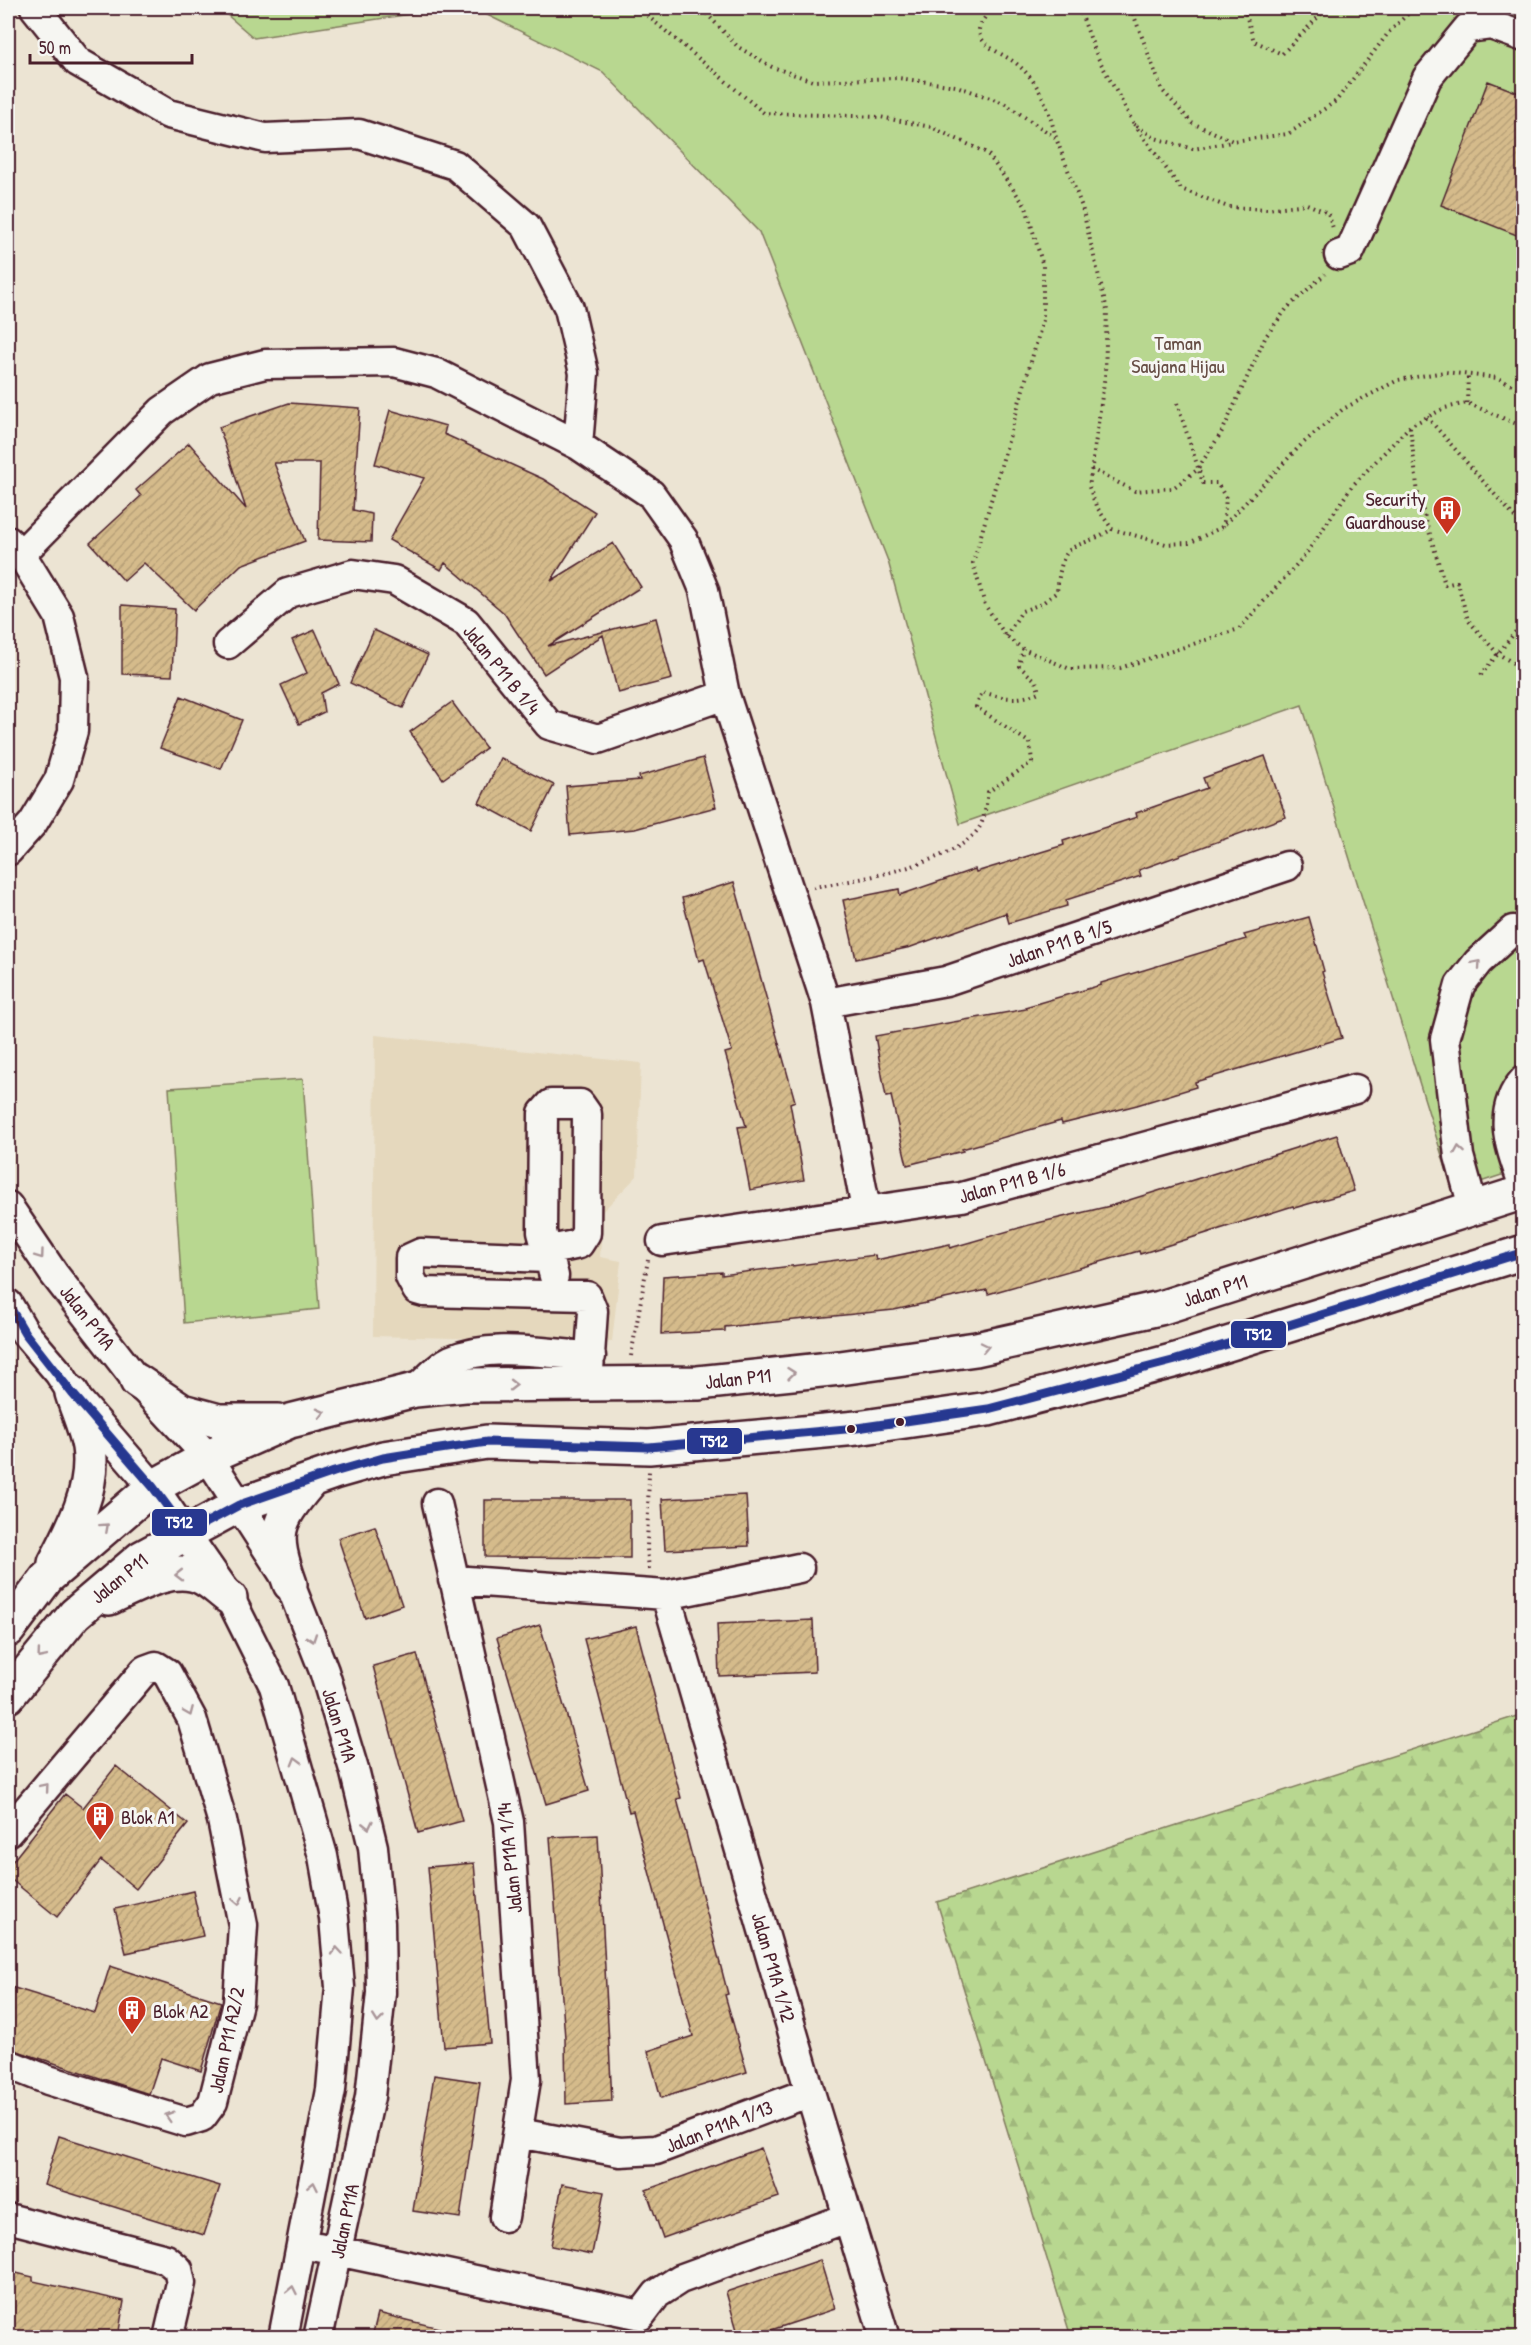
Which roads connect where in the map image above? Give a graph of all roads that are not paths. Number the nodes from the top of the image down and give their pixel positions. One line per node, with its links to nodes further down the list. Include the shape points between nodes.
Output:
1 (35, 8): 4 (street, via 78,62 168,114 265,138 359,135 455,165 526,226 570,308 584,373)
2 (1524, 37): 3 (street, via 1491,25 1468,28 1427,78 1350,251)
3 (1339, 255)
4 (578, 445): 5 (street, via 436,373 394,362 265,364 210,378 162,411); 7 (street, via 651,494 683,539 704,590)
5 (14, 547): 8 (street, via 59,616 74,677 73,731 59,780 33,823)
6 (228, 644): 7 (street, Jalan P11 B 1/4, via 288,593 353,573 394,580 466,622 549,725 598,739)
7 (725, 695): 11 (street)
8 (8, 851)
9 (1287, 866): 11 (street, Jalan P11 B 1/5, via 946,981)
10 (1513, 930): 17 (street, one-way to 10, via 1459,1156 1445,1039 1460,985)
11 (826, 1003): 18 (street)
12 (1524, 1080): 14 (street, via 1508,1112 1506,1131)
13 (1355, 1089): 18 (street, Jalan P11 B 1/6, via 962,1197)
14 (1524, 1187)
15 (1524, 1192): 17 (main road, Jalan P11)
16 (8, 1206): 26 (street, Jalan P11A, one-way to 26, via 54,1274)
17 (1473, 1207): 25 (main road, Jalan P11, one-way to 17, via 698,1383 976,1349 1160,1308)
18 (866, 1209): 19 (street, Jalan P11 B 1/6)
19 (662, 1241)
20 (1524, 1252): 30 (main road, Jalan P11, via 1176,1360 988,1409 856,1428 649,1447 487,1442 383,1458)
21 (547, 1254): 21 (street, via 542,1232 543,1113 551,1104 579,1104 587,1114 586,1233 579,1244); 22 (street, via 541,1286); 22 (street, via 421,1253 410,1258 410,1277 417,1290 423,1292); 23 (street, via 554,1276)
22 (535, 1293): 23 (street)
23 (568, 1293): 25 (street, via 587,1296 591,1301)
24 (8, 1304): 27 (street, Jalan P11A, via 25,1333)
25 (589, 1370): 28 (main road, Jalan P11, one-way to 25, via 415,1390)
26 (137, 1381): 28 (main road, via 182,1411 219,1421); 29 (street, Jalan P11A)
27 (72, 1393): 31 (street, Jalan P11A); 36 (main road, via 89,1448 86,1491 73,1528)
28 (290, 1421): 29 (main road, Jalan P11)
29 (208, 1457): 31 (main road, Jalan P11); 33 (street, Jalan P11A)
30 (309, 1483): 33 (main road, Jalan P11); 38 (main road, via 285,1512 278,1533)
31 (153, 1487): 34 (street, Jalan P11A); 36 (main road, Jalan P11, one-way to 31)
32 (437, 1503): 37 (street, Jalan P11A 1/14)
33 (239, 1505): 34 (main road, Jalan P11); 38 (street, Jalan P11A)
34 (187, 1533): 40 (street, Jalan P11A); 41 (main road, Jalan P11, via 141,1558)
35 (799, 1568): 39 (street)
36 (47, 1578): 42 (main road, Jalan P11)
37 (453, 1580): 39 (street); 47 (street, Jalan P11A 1/14, via 509,1822 526,2080)
38 (290, 1584): 52 (street, Jalan P11A, one-way to 52, via 324,1671 355,1773 373,1847 380,1923 381,1993 370,2097)
39 (659, 1594): 46 (street, Jalan P11A 1/12)
40 (230, 1598): 41 (main road, one-way to 41, via 202,1577 177,1573 141,1583); 51 (street, Jalan P11A, one-way to 40, via 331,2090 340,1986 334,1918 323,1856 274,1686)
41 (75, 1614): 43 (main road, Jalan P11, one-way to 43)
42 (8, 1630)
43 (8, 1696)
44 (8, 1832): 45 (street, Jalan P11 A2/2, one-way to 45, via 145,1670 156,1666 167,1673 192,1719 222,1820 243,1925 238,2003 213,2103 202,2117 186,2121 48,2080)
45 (8, 2064)
46 (810, 2092): 47 (street, Jalan P11A 1/13, via 656,2150 620,2152); 50 (street, Jalan P11A 1/12)
47 (519, 2133): 48 (street, Jalan P11A 1/14)
48 (504, 2217)
49 (8, 2218): 54 (street, via 166,2259 178,2269 181,2283)
50 (847, 2218): 53 (street, via 680,2279 657,2295); 57 (street, Jalan P11A 1/12)
51 (302, 2243): 52 (street); 55 (street, Jalan P11A, one-way to 51)
52 (337, 2250): 53 (street); 56 (street, Jalan P11A)
53 (645, 2326)
54 (168, 2337)
55 (283, 2337)
56 (318, 2337)
57 (885, 2337)

